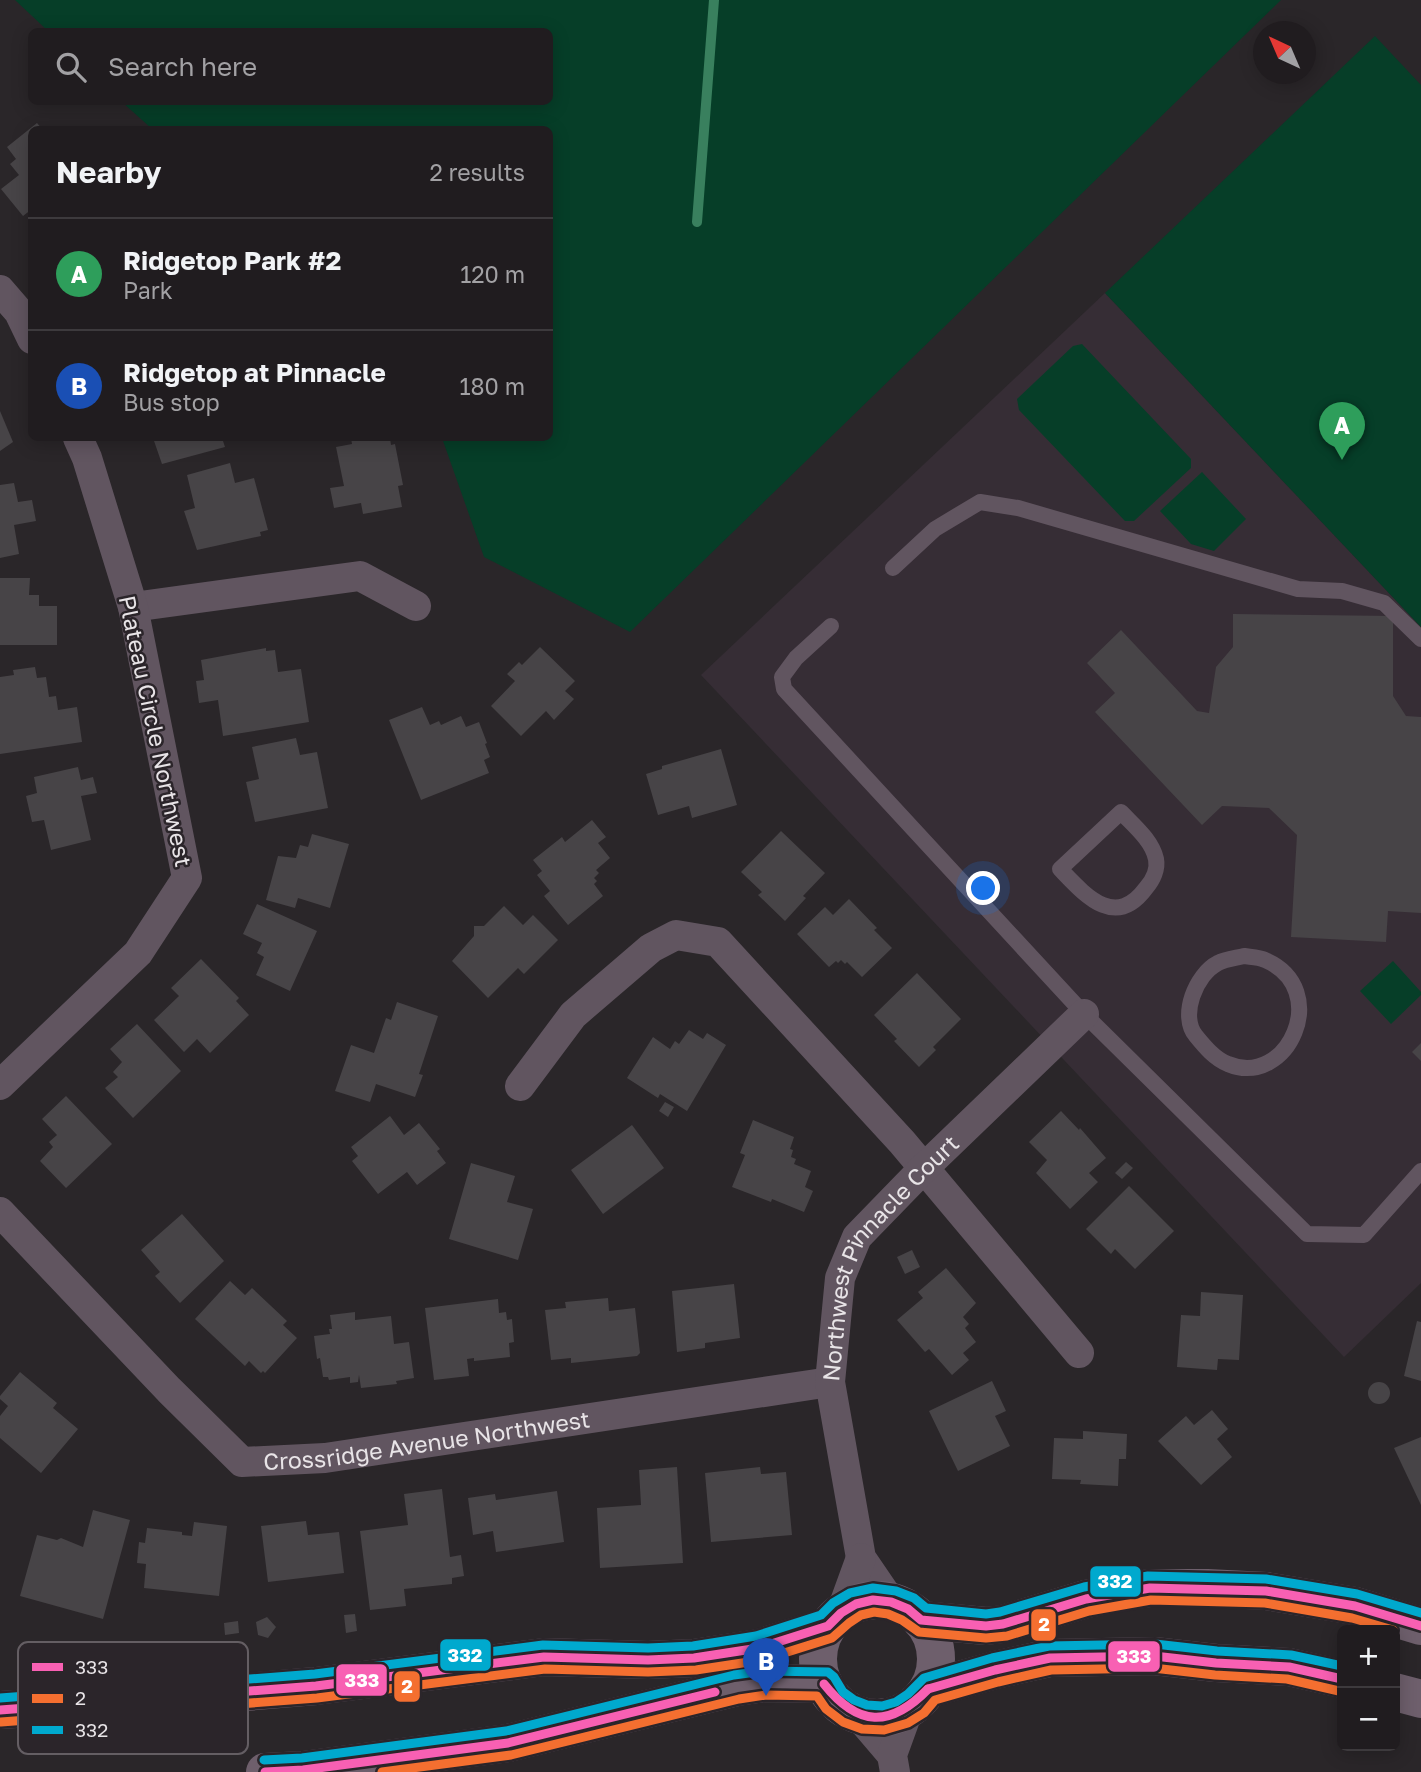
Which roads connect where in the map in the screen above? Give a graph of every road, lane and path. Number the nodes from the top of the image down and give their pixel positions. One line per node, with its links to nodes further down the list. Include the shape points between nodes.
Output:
1 (0, 290): 2 (street)
2 (28, 331)
3 (79, 441): 6 (street, Plateau Circle Northwest)
4 (893, 568): 8 (lane, via 935,529 981,502 1018,508 1298,589 1342,590 1384,603)
5 (416, 606): 6 (street, via 360,576)
6 (133, 607): 12 (street, Plateau Circle Northwest, via 187,878 138,953)
7 (831, 626): 11 (lane, via 796,658 782,677 784,689)
8 (1421, 639)
9 (1121, 812): 9 (lane, via 1060,869 1088,898 1112,908 1137,900 1154,877 1157,860 1150,844)
10 (1300, 996): 10 (lane, via 1285,974 1265,960 1244,956 1217,963 1197,983 1189,1005 1191,1031 1228,1064 1252,1069 1281,1055 1297,1031)
11 (1084, 1014): 14 (street, Northwest Pinnacle Court); 15 (lane, via 1307,1234 1364,1235)
12 (0, 1085)
13 (520, 1086): 14 (street, via 573,1015 651,948 676,935 718,942)
14 (923, 1168): 17 (street); 18 (street, Northwest Pinnacle Court, via 856,1237 839,1278)
15 (1421, 1171)
16 (0, 1212): 18 (street, Crossridge Avenue Northwest, via 242,1462 325,1458)
17 (1079, 1353)
18 (830, 1382): 19 (street, Northwest Pinnacle Court)
19 (861, 1558): 20 (street, Northwest Pinnacle Court); 21 (street, Northwest Pinnacle Court)
20 (906, 1611): 21 (main road, via 873,1600 856,1604); 22 (main road, via 986,1626 1122,1592 1208,1588 1266,1591 1355,1606); 27 (main road, via 931,1636 936,1653 935,1672)
21 (834, 1619): 24 (main road, via 820,1644 818,1665); 25 (main road, via 759,1648 694,1658 544,1657)
22 (1421, 1626)
23 (1337, 1678): 27 (main road, via 1289,1667 1154,1657 1050,1658 995,1670)
24 (824, 1684): 29 (main road, via 834,1700); 31 (main road, via 737,1686 508,1743)
25 (248, 1693)
26 (1400, 1693): 28 (main road)
27 (919, 1698): 29 (main road, via 901,1713 883,1718); 30 (street)
28 (1421, 1699)
29 (857, 1714): 30 (street)
30 (894, 1763)
31 (265, 1772)

